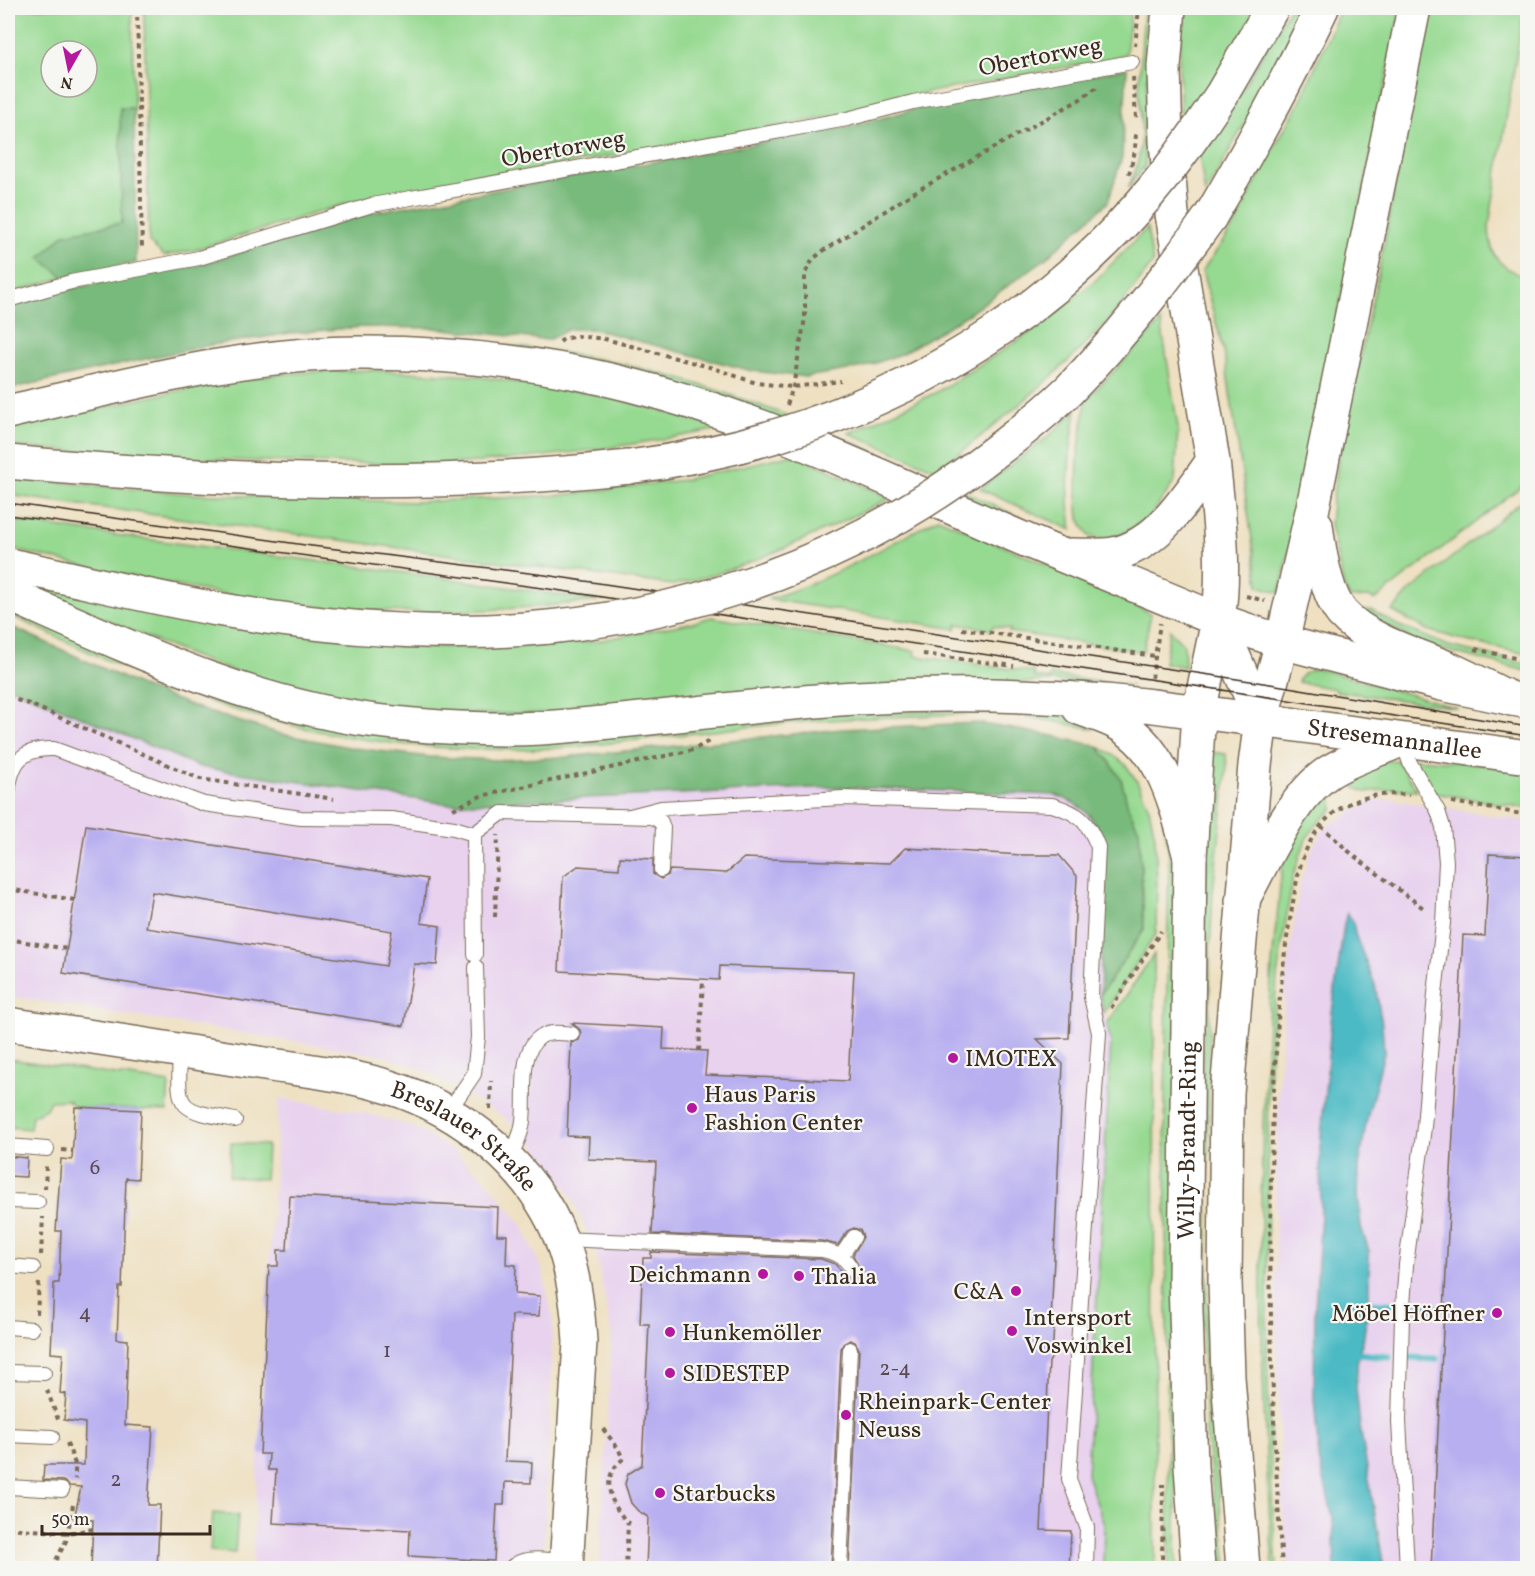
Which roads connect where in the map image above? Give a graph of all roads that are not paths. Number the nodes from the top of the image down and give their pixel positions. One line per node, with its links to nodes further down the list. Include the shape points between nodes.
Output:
1 (1169, 8): 8 (main road, Willy-Brandt-Ring, via 1164,67 1172,214)
2 (1272, 8): 9 (main road, bridge, via 1197,131 1151,192 1081,265 997,332 946,364 833,417 717,451 629,466 500,479 260,479)
3 (1322, 8): 12 (main road, bridge, via 1288,78 1210,217 1113,342 1067,391 971,470 917,507 804,564 748,586 640,615 478,631 419,631 301,621 178,601)
4 (1414, 8): 10 (main road, Willy-Brandt-Ring)
5 (1132, 62): 6 (lane, Obertorweg, via 913,102 847,119 372,205 199,258 71,282)
6 (8, 300)
7 (8, 412): 11 (main road, via 198,368 286,357 361,353 489,360 610,380 735,418 858,466)
8 (1213, 461): 11 (main road, via 1168,520 1140,543 1114,554); 14 (main road, Willy-Brandt-Ring, via 1222,568)
9 (8, 462)
10 (1313, 507): 15 (main road, Willy-Brandt-Ring); 19 (main road, via 1327,581 1341,612 1361,629 1396,648)
11 (1060, 556): 14 (main road)
12 (8, 565)
13 (8, 594): 17 (main road, Stresemannallee, via 152,657 295,705 374,720 451,728 538,728 856,698 971,693)
14 (1218, 620): 15 (main road); 16 (main road); 18 (main road, Willy-Brandt-Ring)
15 (1282, 642): 16 (main road); 19 (main road); 20 (main road, Willy-Brandt-Ring)
16 (1238, 667): 18 (main road); 20 (main road)
17 (1050, 695): 18 (main road, Stresemannallee, via 1149,705); 26 (main road, via 1115,722 1143,743 1159,763)
18 (1201, 700): 20 (main road, Stresemannallee); 26 (main road, Willy-Brandt-Ring)
19 (1519, 700)
20 (1261, 720): 21 (main road, Stresemannallee); 28 (main road, Willy-Brandt-Ring)
21 (1402, 739): 22 (main road, Stresemannallee); 28 (main road, via 1349,761 1310,788 1292,811); 60 (lane, via 1410,763 1438,811 1446,862 1424,1126 1402,1318 1399,1421)
22 (1527, 757)
23 (8, 792): 25 (lane, via 16,761 40,749 54,749 204,804 301,818 391,819)
24 (630, 816): 25 (lane, via 502,813); 27 (lane, via 653,817 661,822); 57 (lane, via 661,807 843,798 1052,806 1083,819 1093,834 1098,847 1091,997 1100,1033 1069,1479 1087,1527)
25 (474, 834): 32 (lane, via 478,1037 474,1074)
26 (1190, 856): 58 (main road, Willy-Brandt-Ring, via 1185,1281)
27 (661, 870)
28 (1242, 901): 59 (main road, Willy-Brandt-Ring, via 1227,1093 1225,1282)
29 (8, 1024): 31 (main road, Breslauer Straße)
30 (572, 1034): 36 (lane, via 549,1033 529,1048 523,1122 519,1142)
31 (180, 1051): 32 (main road, Breslauer Straße, via 361,1080 417,1096); 33 (lane, via 179,1091 183,1104 192,1111)
32 (448, 1112): 36 (main road, Breslauer Straße)
33 (235, 1120)
34 (8, 1146): 35 (lane)
35 (47, 1149)
36 (507, 1160): 40 (main road, Breslauer Straße, via 546,1209)
37 (8, 1201): 38 (lane)
38 (42, 1202)
39 (854, 1237): 41 (lane)
40 (561, 1239): 41 (lane, via 822,1250); 54 (main road, Breslauer Straße, via 578,1306 580,1342)
41 (841, 1256): 44 (lane)
42 (8, 1266): 43 (lane)
43 (38, 1268)
44 (852, 1269)
45 (34, 1324): 46 (lane)
46 (8, 1327)
47 (850, 1349): 56 (lane)
48 (8, 1372): 49 (lane)
49 (44, 1373)
50 (59, 1434): 51 (lane)
51 (8, 1435)
52 (8, 1487): 53 (lane)
53 (62, 1490)
54 (566, 1565): 55 (lane, via 525,1560 516,1562)
55 (511, 1569)
56 (840, 1569)
57 (1086, 1569)
58 (1198, 1569)
59 (1243, 1569)
60 (1407, 1569)

